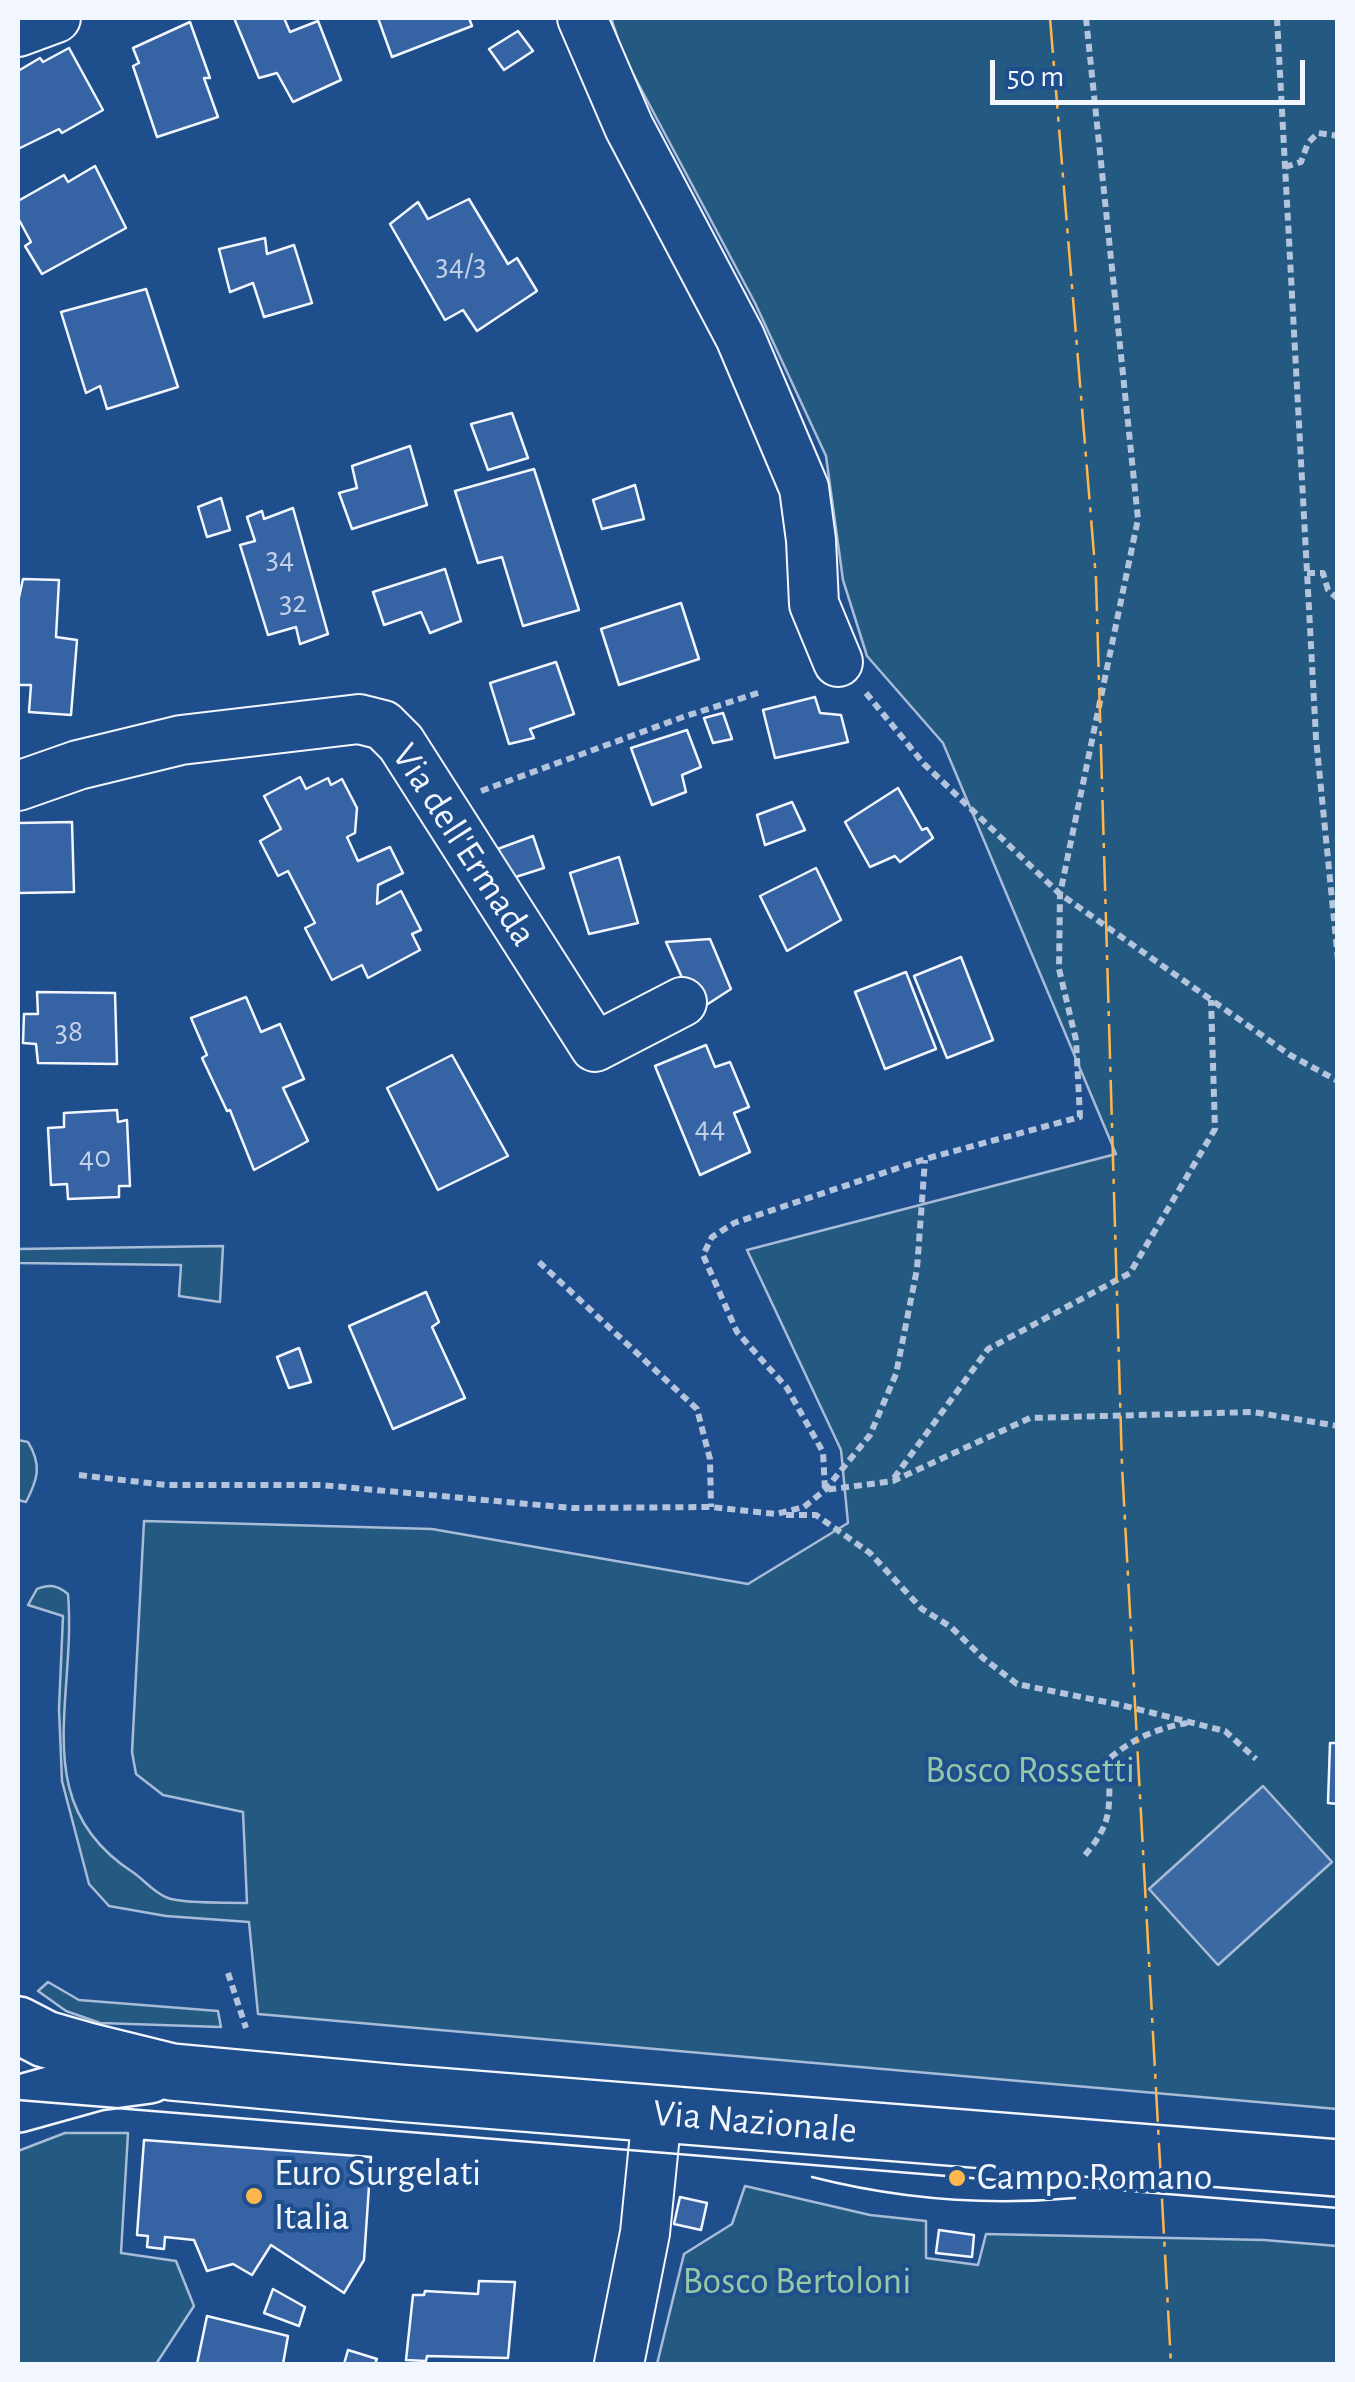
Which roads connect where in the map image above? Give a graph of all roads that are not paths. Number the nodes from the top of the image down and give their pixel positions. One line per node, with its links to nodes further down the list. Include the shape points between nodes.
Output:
1 (56, 18): 3 (street)
2 (582, 18): 4 (street, via 629,127 740,336 804,488 814,604)
3 (18, 32)
4 (838, 662)
5 (18, 786): 6 (street, Via dell'Ermada, via 181,740 358,719 383,725 595,1047)
6 (682, 1002)
7 (18, 2026): 8 (main road, Via Nazionale)
8 (172, 2072): 9 (main road, Via Nazionale, via 98,2082); 10 (main road, Via Nazionale)
9 (18, 2104)
10 (657, 2114): 11 (main road, Via Nazionale); 12 (street, via 645,2233)
11 (1338, 2168)
12 (620, 2364)

